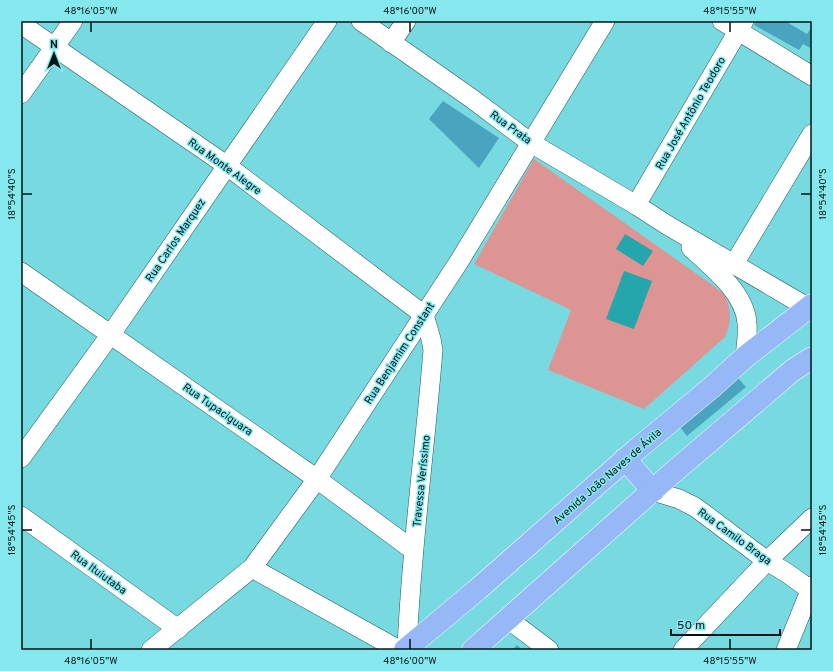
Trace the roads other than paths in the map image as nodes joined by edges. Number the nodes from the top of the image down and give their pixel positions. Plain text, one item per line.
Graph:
1 (73, 21) edge
2 (327, 21) edge
3 (361, 21) edge
4 (406, 21) edge
5 (605, 21) edge
6 (21, 24) edge
7 (735, 24) edge
8 (391, 43) junction
9 (54, 48) junction
10 (812, 76) edge
11 (21, 94) edge
12 (812, 134) edge
13 (531, 143) junction
14 (226, 165) junction
15 (636, 205) junction
16 (667, 225) junction
17 (734, 264) junction
18 (21, 272) edge
19 (811, 307) edge
20 (424, 315) junction
21 (111, 334) junction
22 (745, 358) junction
23 (812, 358) edge
24 (21, 458) edge
25 (625, 460) junction
26 (317, 479) junction
27 (653, 491) junction
28 (21, 516) edge
29 (812, 518) edge
30 (413, 550) junction
31 (767, 561) junction
32 (252, 568) junction
33 (811, 589) edge
34 (508, 619) junction
35 (178, 629) junction
36 (151, 650) edge
37 (404, 650) edge
38 (473, 650) edge
39 (549, 650) edge
40 (683, 650) edge
41 (786, 650) edge

1 - 9 street
2 - 14 street, Rua Carlos Marquez
3 - 8 street, Rua Prata
4 - 8 street
5 - 13 street, Rua Benjamim Constant
6 - 9 street, Rua Monte Alegre
7 - 10 street
7 - 15 street, Rua José Antônio Teodoro
8 - 13 street, Rua Prata
9 - 11 street
9 - 14 street, Rua Monte Alegre
12 - 17 street
13 - 15 street, Rua Prata
13 - 20 street, Rua Benjamim Constant
14 - 20 street, Rua Monte Alegre
14 - 21 street, Rua Carlos Marquez
15 - 16 street, Rua Prata
16 - 17 street, Rua Prata
16 - 22 street, Rua Prata
17 - 19 street, Rua Prata
18 - 21 street, Rua Tupaciguara
19 - 22 main road, Avenida João Naves de Ávila
20 - 26 street, Rua Benjamim Constant
20 - 30 street, Travessa Veríssimo
21 - 24 street, Rua Carlos Marquez
21 - 26 street, Rua Tupaciguara
22 - 25 main road, Avenida João Naves de Ávila
23 - 27 main road
25 - 27 main road
25 - 37 main road, Avenida João Naves de Ávila
26 - 30 street, Rua Tupaciguara
26 - 32 street, Rua Benjamim Constant
27 - 31 street, Rua Camilo Braga
27 - 34 main road
28 - 35 street, Rua Ituiutaba
29 - 31 street
30 - 37 street, Travessa Veríssimo
31 - 33 street, Rua Camilo Braga
31 - 40 street
32 - 35 street, Rua Benjamim Constant
32 - 37 street
33 - 41 street
34 - 38 main road
34 - 39 street
35 - 36 street, Rua Benjamim Constant

